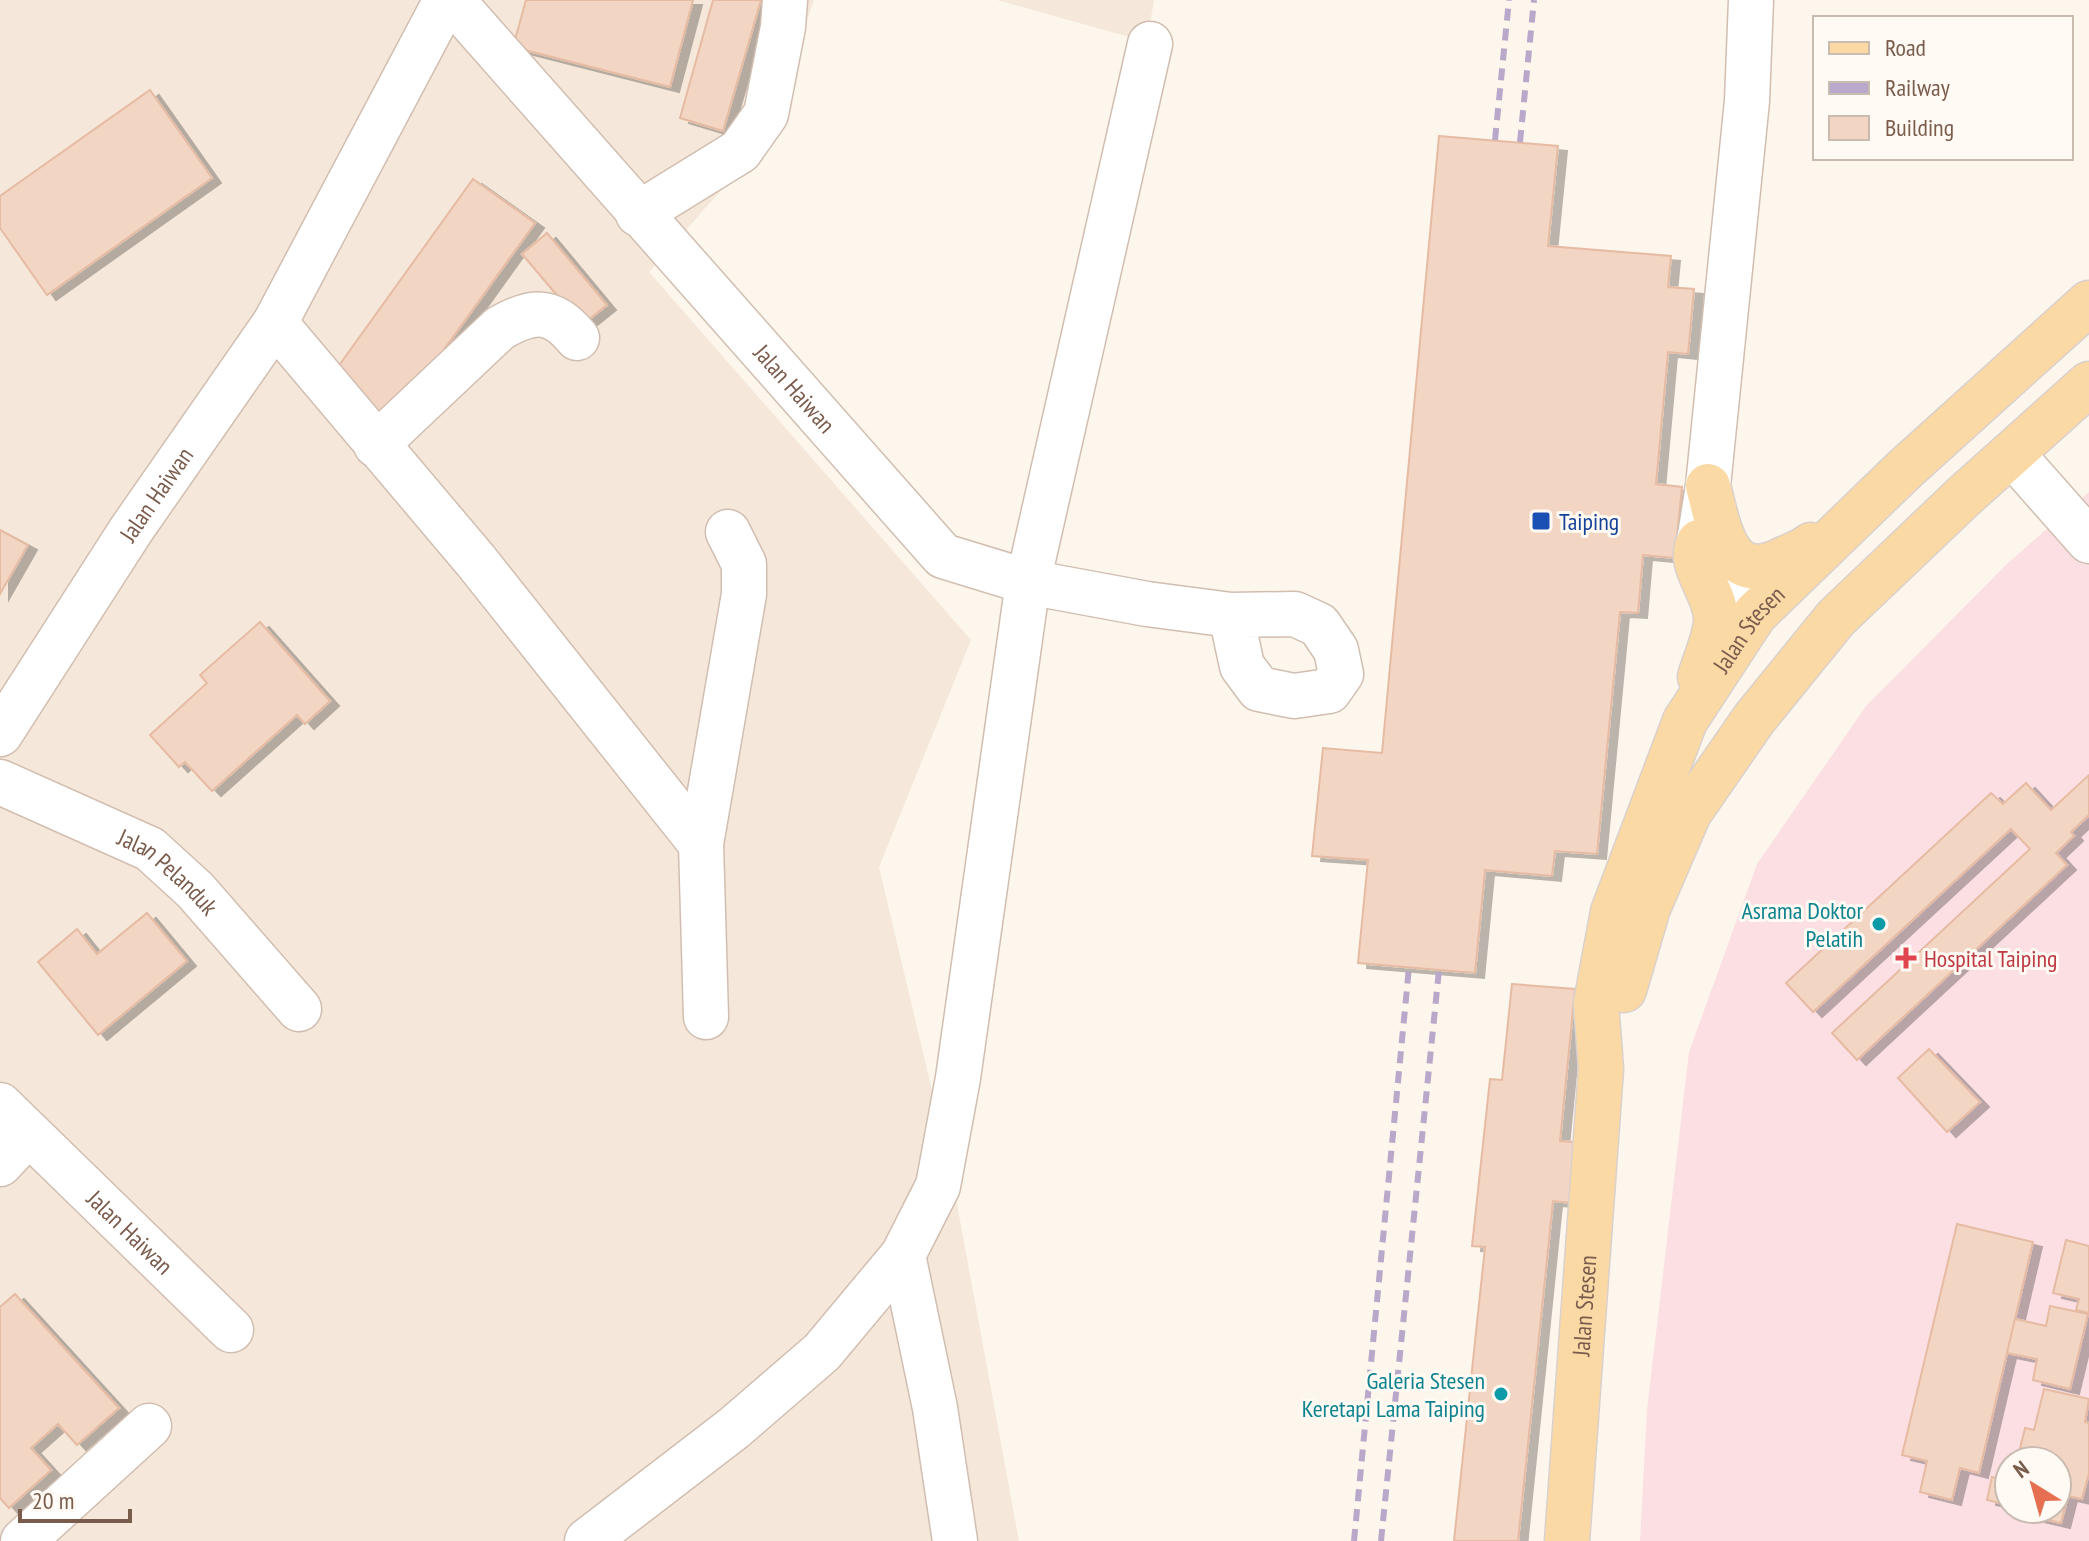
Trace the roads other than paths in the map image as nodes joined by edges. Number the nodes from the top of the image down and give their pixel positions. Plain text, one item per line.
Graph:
1 (449, 0) edge
2 (785, 0) edge
3 (1751, 0) edge
4 (1150, 44) dead end
5 (638, 214) junction
6 (2083, 307) edge
7 (275, 323) junction
8 (577, 338) dead end
9 (2084, 386) edge
10 (376, 445) junction
11 (2013, 455) junction
12 (1905, 469) junction
13 (1708, 486) junction
14 (1963, 497) junction
15 (728, 532) dead end
16 (2089, 541) edge
17 (1699, 542) junction
18 (1028, 582) junction
19 (1755, 614) junction
20 (1231, 615) dead end
21 (1685, 721) junction
22 (0, 734) edge
23 (0, 782) edge
24 (1689, 813) junction
25 (701, 844) junction
26 (299, 1009) dead end
27 (706, 1017) dead end
28 (1601, 1069) junction
29 (9, 1134) edge
30 (903, 1255) junction
31 (231, 1330) dead end
32 (149, 1426) dead end
33 (0, 1535) edge
34 (7, 1541) edge
35 (23, 1541) edge
36 (587, 1541) edge
37 (955, 1541) edge
38 (1567, 1541) edge

1 - 5 street, Jalan Haiwan
1 - 7 street, Jalan Haiwan
2 - 5 street
3 - 13 street
4 - 18 street
5 - 18 street, Jalan Haiwan
6 - 12 main road, Jalan Stesen
7 - 10 street
7 - 22 street, Jalan Haiwan
8 - 10 street
9 - 11 main road, Jalan Stesen
10 - 25 street
11 - 14 main road, Jalan Stesen
11 - 16 street
12 - 13 main road
12 - 19 main road, Jalan Stesen
13 - 17 street
14 - 19 main road
14 - 24 main road, Jalan Stesen
15 - 25 street
17 - 19 street
17 - 21 main road
18 - 20 street, Jalan Haiwan
18 - 30 street
19 - 21 main road, Jalan Stesen
19 - 24 main road
21 - 28 main road, Jalan Stesen
23 - 26 street, Jalan Pelanduk
24 - 28 main road, Jalan Stesen
25 - 27 street
28 - 38 main road, Jalan Stesen
29 - 31 street, Jalan Haiwan
30 - 36 street
30 - 37 street
32 - 35 street
33 - 34 street

